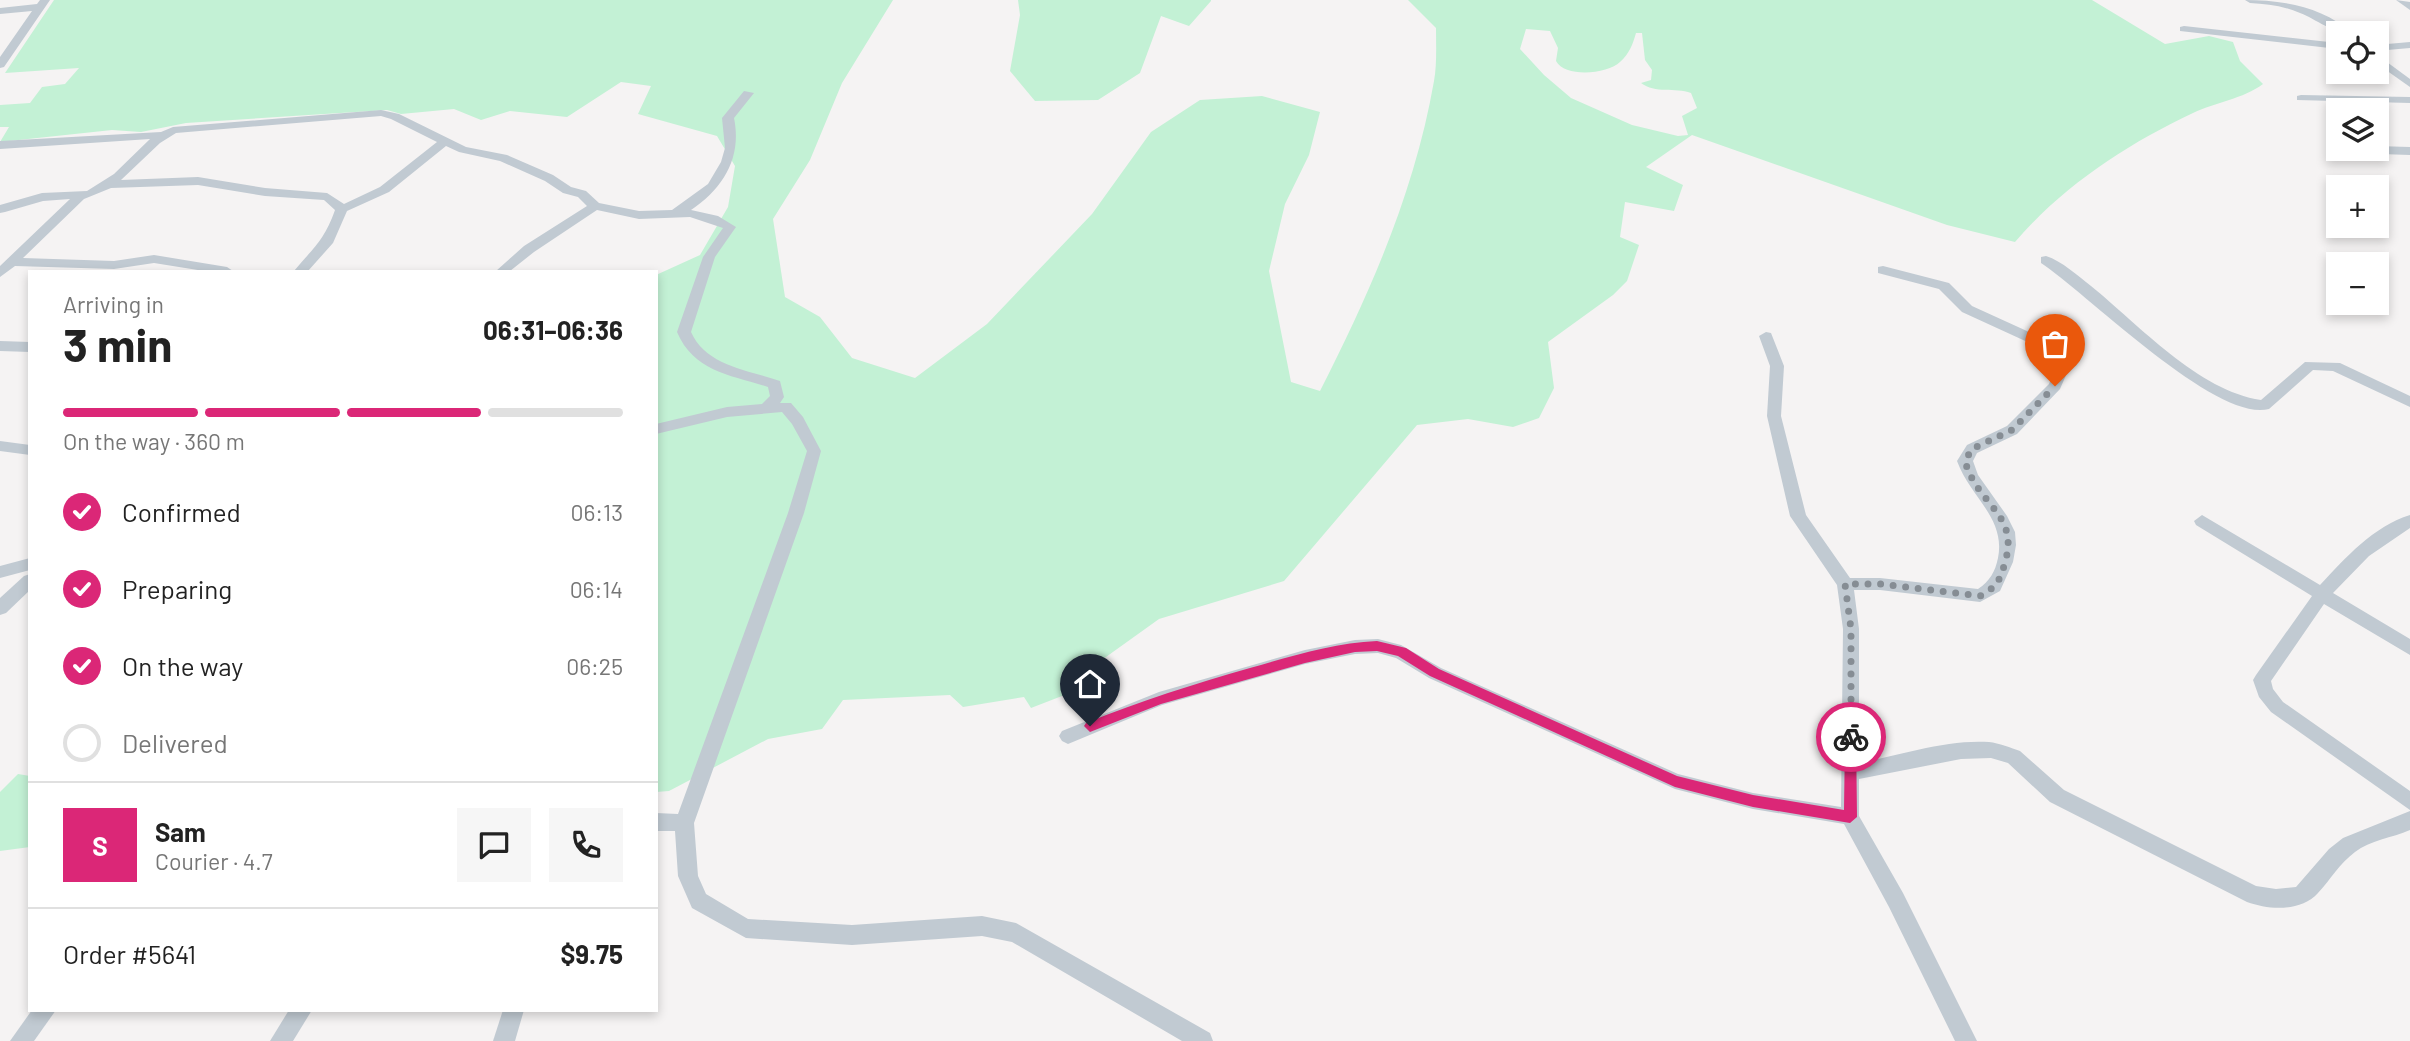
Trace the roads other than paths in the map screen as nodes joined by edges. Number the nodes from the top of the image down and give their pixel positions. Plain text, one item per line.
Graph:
1 (2250, 0) edge
2 (2400, 0) edge
3 (43, 3) edge
4 (2410, 7) edge
5 (0, 11) edge
6 (2328, 21) edge
7 (2184, 29) dead end
8 (2326, 45) edge
9 (2410, 45) edge
10 (2389, 47) edge
11 (0, 65) edge
12 (2389, 67) edge
13 (2410, 84) edge
14 (748, 93) dead end
15 (2301, 98) dead end
16 (2410, 100) edge
17 (161, 135) junction
18 (445, 141) junction
19 (0, 145) edge
20 (2389, 150) edge
21 (2410, 151) edge
22 (110, 184) junction
23 (79, 198) junction
24 (595, 206) junction
25 (342, 209) junction
26 (2, 211) edge
27 (674, 214) junction
28 (2046, 260) dead end
29 (13, 262) junction
30 (220, 270) edge
31 (302, 270) edge
32 (503, 270) edge
33 (1882, 270) dead end
34 (0, 273) edge
35 (1766, 336) dead end
36 (0, 346) edge
37 (28, 347) edge
38 (2410, 402) edge
39 (766, 409) junction
40 (658, 429) edge
41 (0, 446) edge
42 (28, 450) edge
43 (2203, 521) dead end
44 (2410, 521) edge
45 (28, 565) edge
46 (0, 572) edge
47 (28, 582) edge
48 (1845, 584) junction
49 (2321, 593) junction
50 (0, 608) edge
51 (2410, 648) edge
52 (1068, 736) dead end
53 (1851, 773) junction
54 (2410, 802) edge
55 (1850, 817) junction
56 (2410, 820) edge
57 (658, 822) edge
58 (684, 823) junction
59 (43, 1012) edge
60 (300, 1012) edge
61 (512, 1012) edge
62 (21, 1041) edge
63 (281, 1041) edge
64 (503, 1041) edge
65 (1202, 1041) edge
66 (1966, 1041) edge

1 - 6 street
2 - 4 street
3 - 5 street
3 - 11 street
7 - 8 street
9 - 10 street
12 - 13 street
14 - 27 street
15 - 16 street
17 - 18 street
17 - 19 street
17 - 22 street
18 - 24 street
18 - 25 street
20 - 21 street
22 - 23 street
22 - 25 street
23 - 26 street
23 - 29 street
24 - 27 street
24 - 32 street
25 - 31 street
27 - 39 street
28 - 38 street
29 - 30 street
29 - 34 street
33 - 48 street
35 - 48 street
36 - 37 street
39 - 40 street
39 - 58 street
41 - 42 street
43 - 49 street
44 - 49 street
45 - 46 street
47 - 50 street
48 - 53 street
49 - 51 street
49 - 54 street
52 - 55 street
53 - 55 street
53 - 56 street
55 - 66 street
57 - 58 street
58 - 65 street
59 - 62 street
60 - 63 street
61 - 64 street

